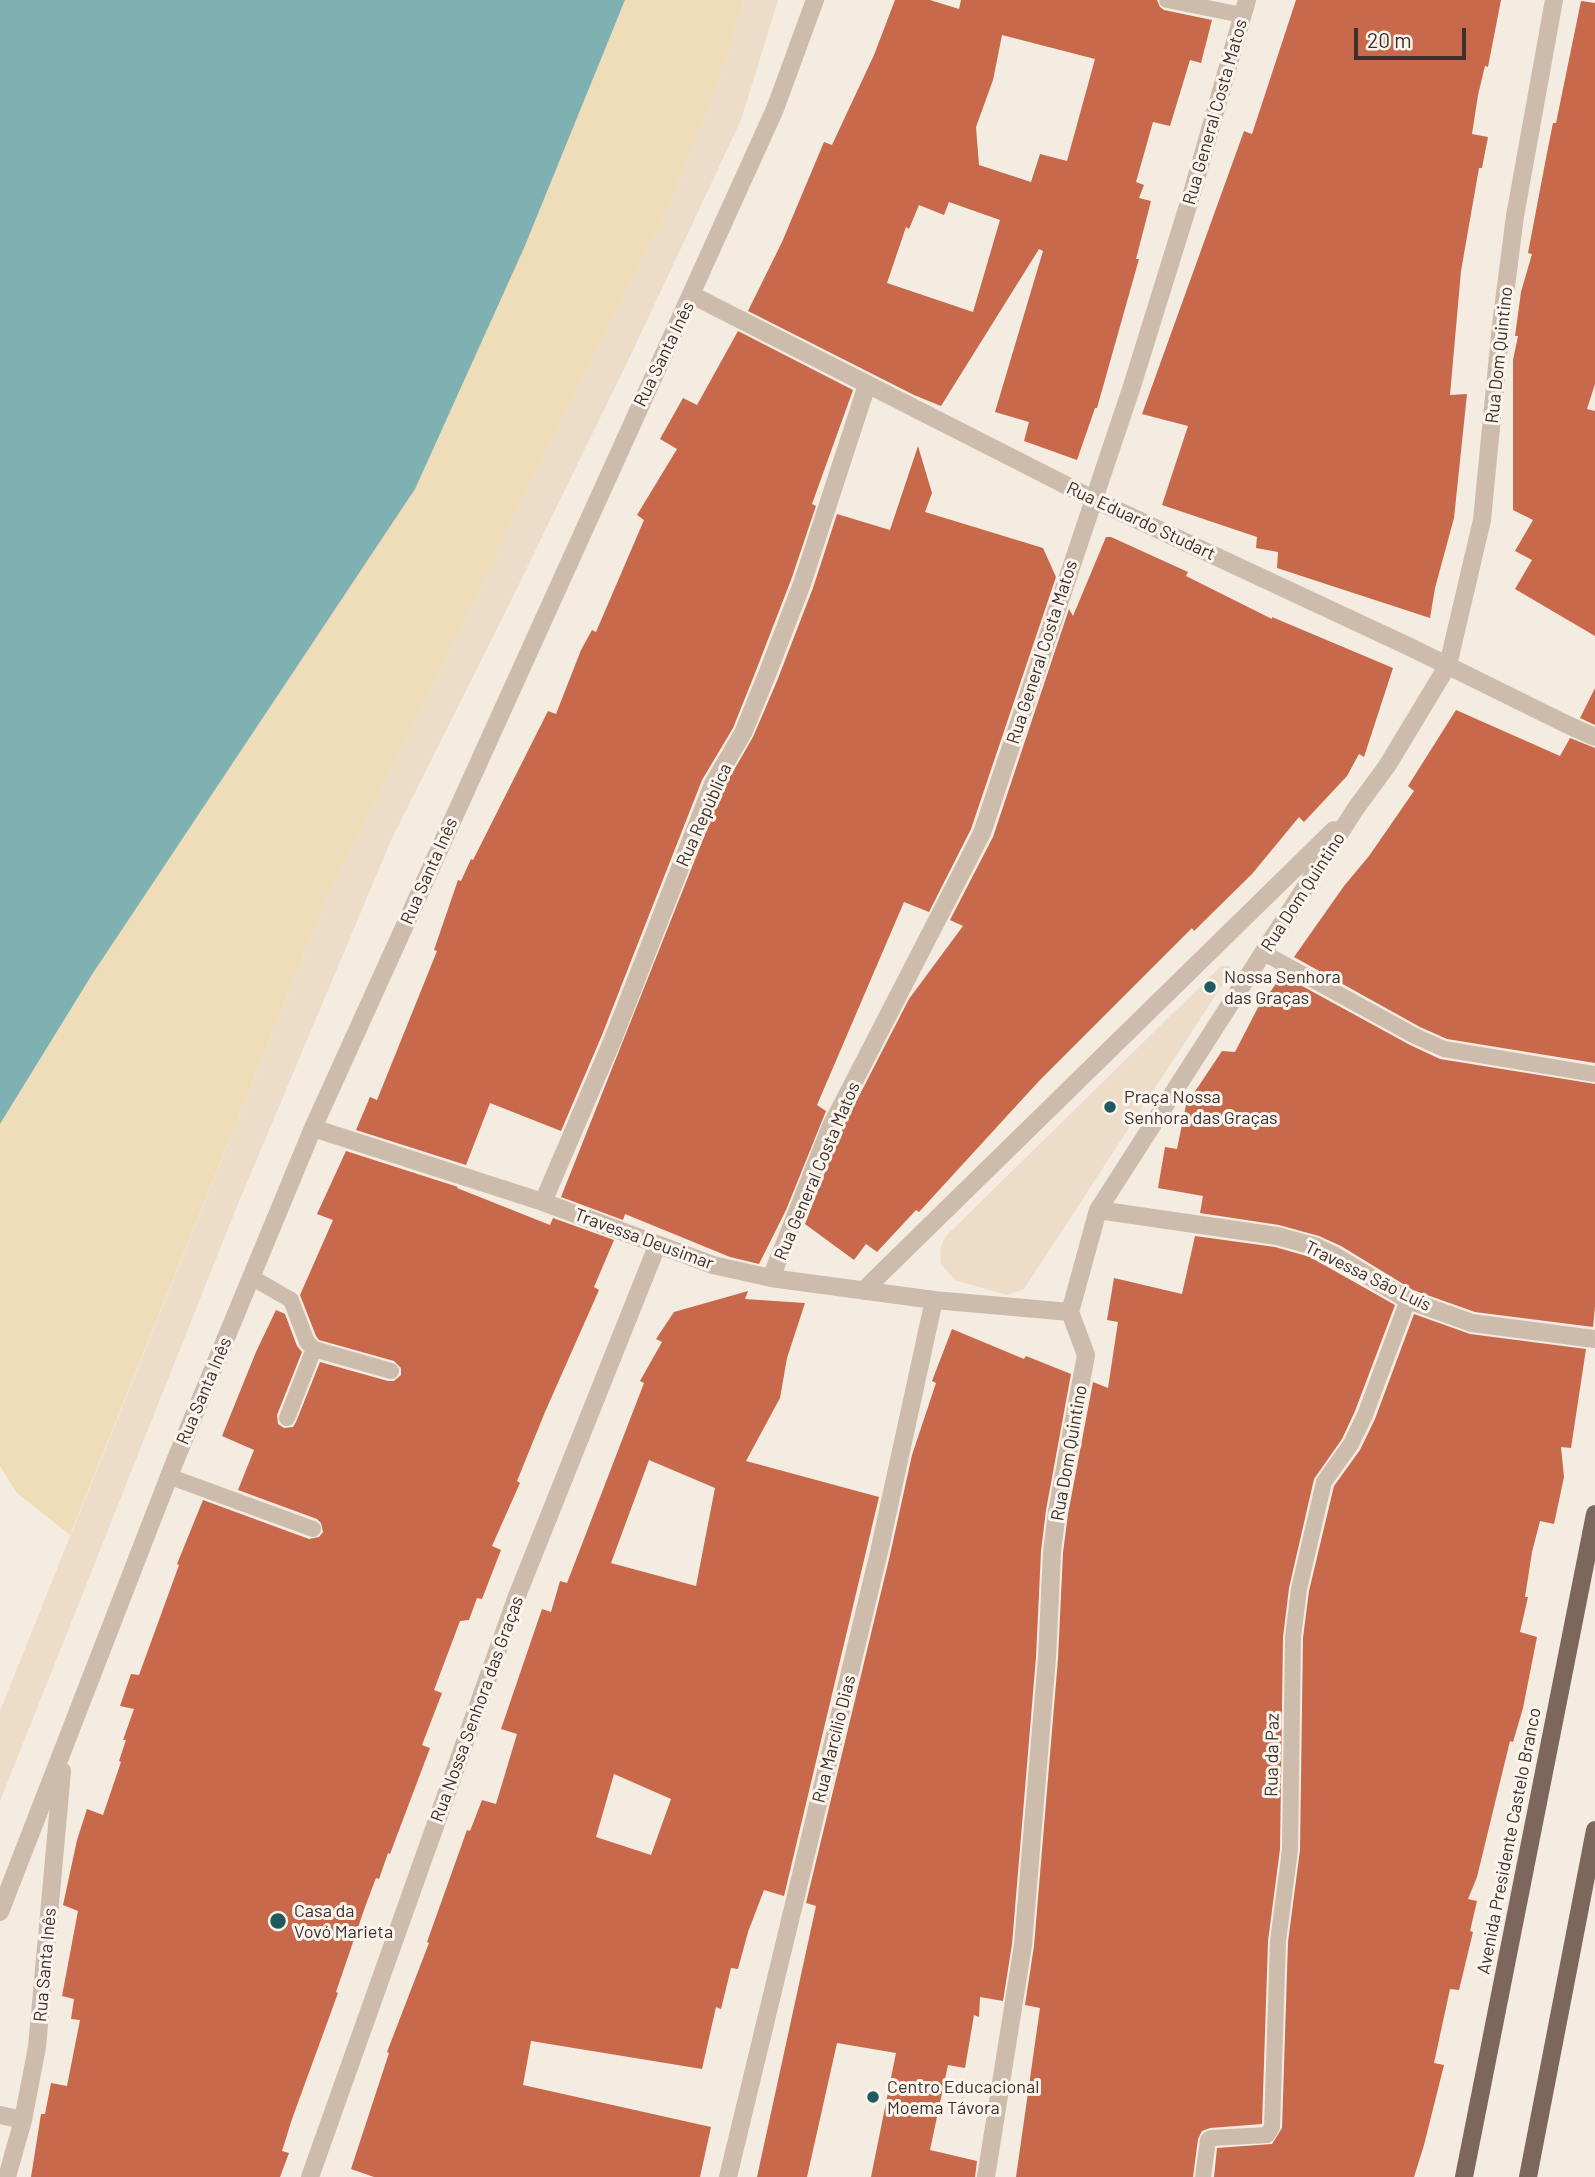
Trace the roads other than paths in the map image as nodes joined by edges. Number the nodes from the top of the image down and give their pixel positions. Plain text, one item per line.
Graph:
1 (815, 0) edge
2 (1167, 0) edge
3 (1554, 0) edge
4 (1245, 8) edge
5 (692, 295) junction
6 (867, 385) junction
7 (1093, 499) junction
8 (1448, 665) junction
9 (1595, 737) edge
10 (1356, 808) junction
11 (1264, 953) junction
12 (1595, 1074) edge
13 (313, 1128) junction
14 (543, 1202) junction
15 (1098, 1210) junction
16 (657, 1246) junction
17 (251, 1277) junction
18 (771, 1278) junction
19 (863, 1291) junction
20 (934, 1300) junction
21 (1408, 1300) junction
22 (1070, 1312) junction
23 (1595, 1339) edge
24 (314, 1349) junction
25 (391, 1371) dead end
26 (287, 1418) dead end
27 (169, 1476) junction
28 (1595, 1516) edge
29 (313, 1529) dead end
30 (64, 1750) junction
31 (1595, 1830) edge
32 (0, 1912) edge
33 (0, 2115) edge
34 (23, 2120) junction
35 (7, 2177) edge
36 (310, 2177) edge
37 (728, 2177) edge
38 (986, 2177) edge
39 (1203, 2177) edge
40 (1464, 2177) edge
41 (1528, 2177) edge

1 - 5 street, Rua Santa Inês
2 - 4 lane
3 - 8 street, Rua Dom Quintino
4 - 7 street, Rua General Costa Matos
5 - 6 street, Rua Eduardo Studart
5 - 13 street, Rua Santa Inês
6 - 7 street, Rua Eduardo Studart
6 - 14 street, Rua República
7 - 8 street, Rua Eduardo Studart
7 - 18 street, Rua General Costa Matos
8 - 9 street, Rua Eduardo Studart
8 - 10 street, Rua Dom Quintino
10 - 11 street, Rua Dom Quintino
10 - 19 street, Rua Dom Quintino
11 - 12 lane
11 - 15 street, Rua Dom Quintino
13 - 14 street, Travessa Deusimar
13 - 17 street, Rua Santa Inês
14 - 16 street, Travessa Deusimar
15 - 21 street, Travessa São Luís
15 - 22 street, Rua Dom Quintino
16 - 18 street, Travessa Deusimar
16 - 36 street, Rua Nossa Senhora das Graças
17 - 24 lane
17 - 27 street, Rua Santa Inês
18 - 19 street, Travessa Deusimar
19 - 20 street, Travessa Deusimar
20 - 22 street, Travessa Deusimar
20 - 37 street, Rua Marcílio Dias
21 - 23 street, Travessa São Luís
21 - 39 lane, Rua da Paz
22 - 38 street, Rua Dom Quintino
24 - 25 lane
24 - 26 lane
27 - 29 lane
27 - 30 street, Rua Santa Inês
28 - 40 main road, Avenida Presidente Castelo Branco
30 - 32 street, Rua Santa Inês
30 - 34 street, Rua Santa Inês
31 - 41 main road
33 - 34 street
34 - 35 street, Rua Santa Inês

